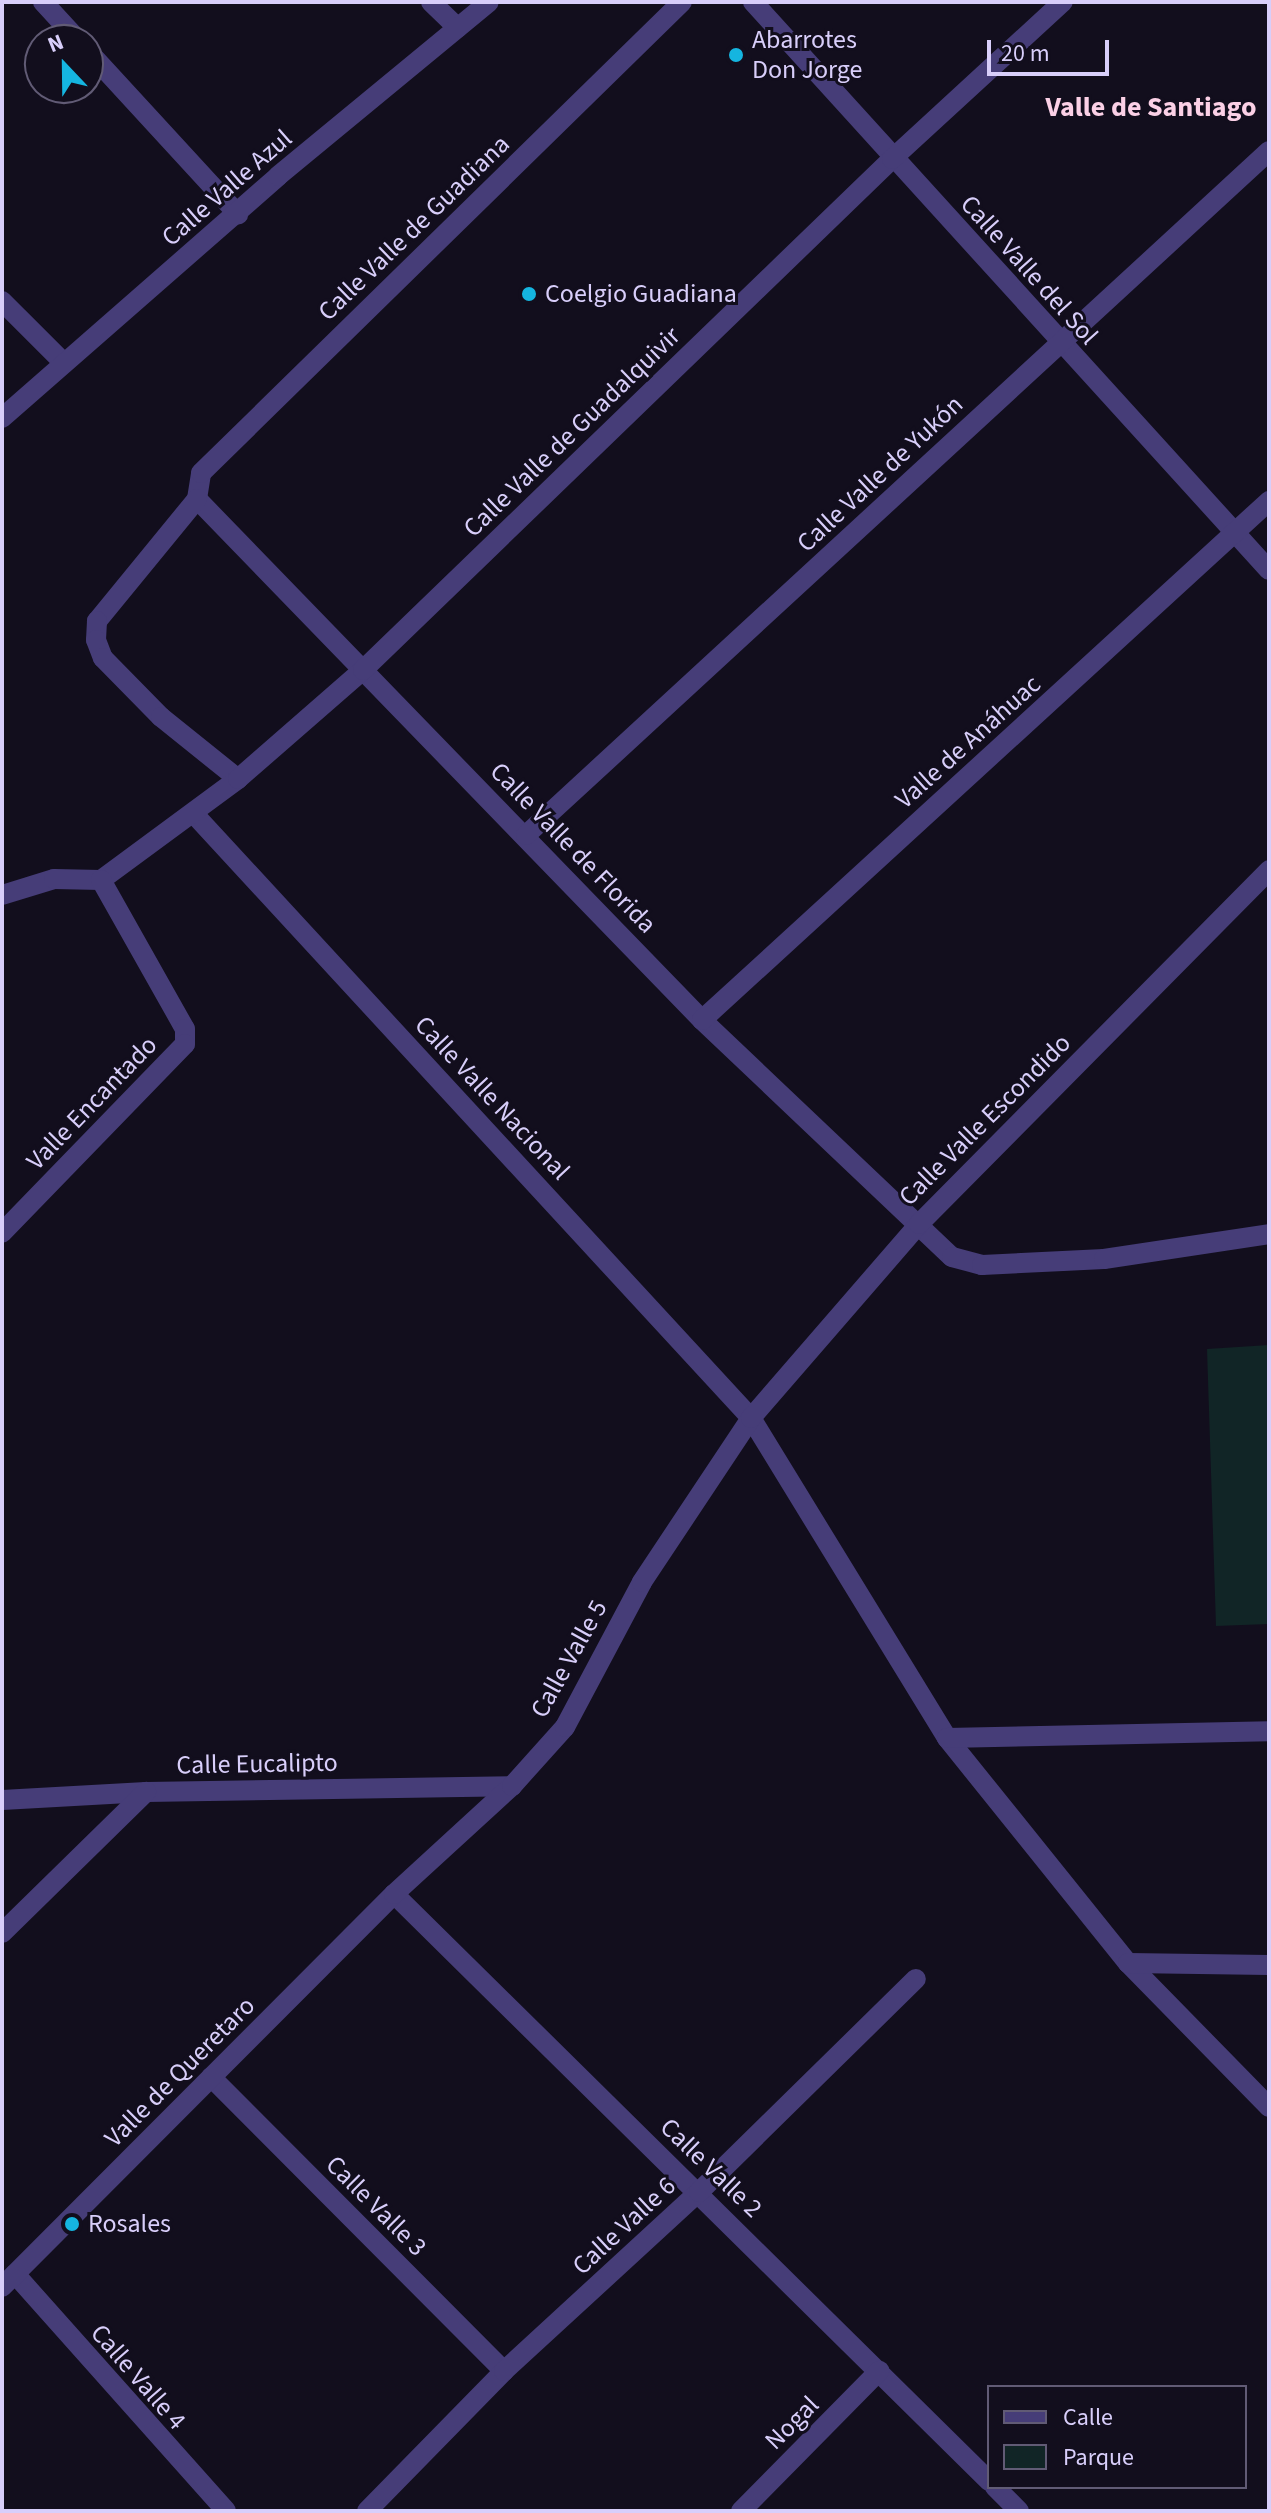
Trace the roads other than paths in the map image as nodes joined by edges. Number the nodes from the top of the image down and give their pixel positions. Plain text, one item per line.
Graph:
1 (43, 2) edge
2 (431, 2) edge
3 (489, 2) edge
4 (682, 2) edge
5 (753, 2) edge
6 (1063, 2) edge
7 (63, 24) edge
8 (458, 28) junction
9 (104, 68) edge
10 (1269, 151) edge
11 (892, 159) junction
12 (238, 214) junction
13 (2, 301) edge
14 (1059, 343) junction
15 (62, 361) junction
16 (2, 418) edge
17 (197, 499) junction
18 (1269, 501) edge
19 (1235, 533) junction
20 (1269, 570) edge
21 (363, 670) junction
22 (238, 779) junction
23 (194, 814) junction
24 (526, 835) junction
25 (1269, 870) edge
26 (101, 880) junction
27 (2, 895) edge
28 (702, 1020) junction
29 (919, 1224) junction
30 (2, 1233) edge
31 (1269, 1234) edge
32 (751, 1418) junction
33 (1269, 1731) edge
34 (947, 1738) junction
35 (512, 1786) junction
36 (146, 1792) junction
37 (2, 1800) edge
38 (394, 1894) junction
39 (2, 1933) edge
40 (1128, 1963) junction
41 (1269, 1965) edge
42 (916, 1979) dead end
43 (211, 2077) junction
44 (1269, 2107) edge
45 (699, 2192) junction
46 (9, 2280) edge
47 (504, 2371) junction
48 (879, 2371) junction
49 (987, 2479) edge
50 (997, 2489) edge
51 (226, 2511) edge
52 (367, 2511) edge
53 (741, 2511) edge
54 (1019, 2511) edge

1 - 7 street
2 - 8 street
3 - 8 street, Calle Valle Azul
4 - 17 street, Calle Valle de Guadiana
5 - 11 street, Calle Valle del Sol
6 - 11 street, Calle Valle de Guadalquivir
8 - 12 street, Calle Valle Azul
9 - 12 street
10 - 14 street, Calle Valle de Yukón
11 - 14 street, Calle Valle del Sol
11 - 21 street, Calle Valle de Guadalquivir
12 - 15 street, Calle Valle Azul
13 - 15 street
14 - 19 street, Calle Valle del Sol
14 - 24 street, Calle Valle de Yukón
15 - 16 street, Calle Valle Azul
17 - 21 street, Calle Valle de Florida
17 - 22 street, Calle Valle de Guadiana
18 - 19 street, Valle de Anáhuac
19 - 20 street, Calle Valle del Sol
19 - 28 street, Valle de Anáhuac
21 - 22 street, Calle Valle de Guadalquivir
21 - 24 street, Calle Valle de Florida
22 - 23 street, Calle Valle de Guadalquivir
23 - 26 street, Calle Valle de Guadalquivir
23 - 32 street, Calle Valle Nacional
24 - 28 street, Calle Valle de Florida
25 - 29 street, Calle Valle Escondido
26 - 27 street
26 - 30 street, Valle Encantado
28 - 29 street, Calle Valle de Florida
29 - 31 street, Calle Valle de Florida
29 - 32 street, Calle Valle Escondido
32 - 34 street, Calle Valle Nacional
32 - 35 street, Calle Valle 5
33 - 34 street
34 - 40 street, Calle Valle Nacional
35 - 36 street, Calle Eucalipto
35 - 38 street, Calle Valle 5
36 - 37 street, Calle Eucalipto
36 - 39 street
38 - 43 street, Valle de Queretaro
38 - 45 street, Calle Valle 2
40 - 41 street
40 - 44 street, Calle Valle Nacional
42 - 45 street, Calle Valle 6
43 - 46 street, Valle de Queretaro
43 - 47 street, Calle Valle 3
45 - 47 street, Calle Valle 6
45 - 48 street, Calle Valle 2
46 - 51 street, Calle Valle 4
47 - 52 street, Calle Valle 6
48 - 49 street, Calle Valle 2
48 - 53 street, Nogal
50 - 54 street

